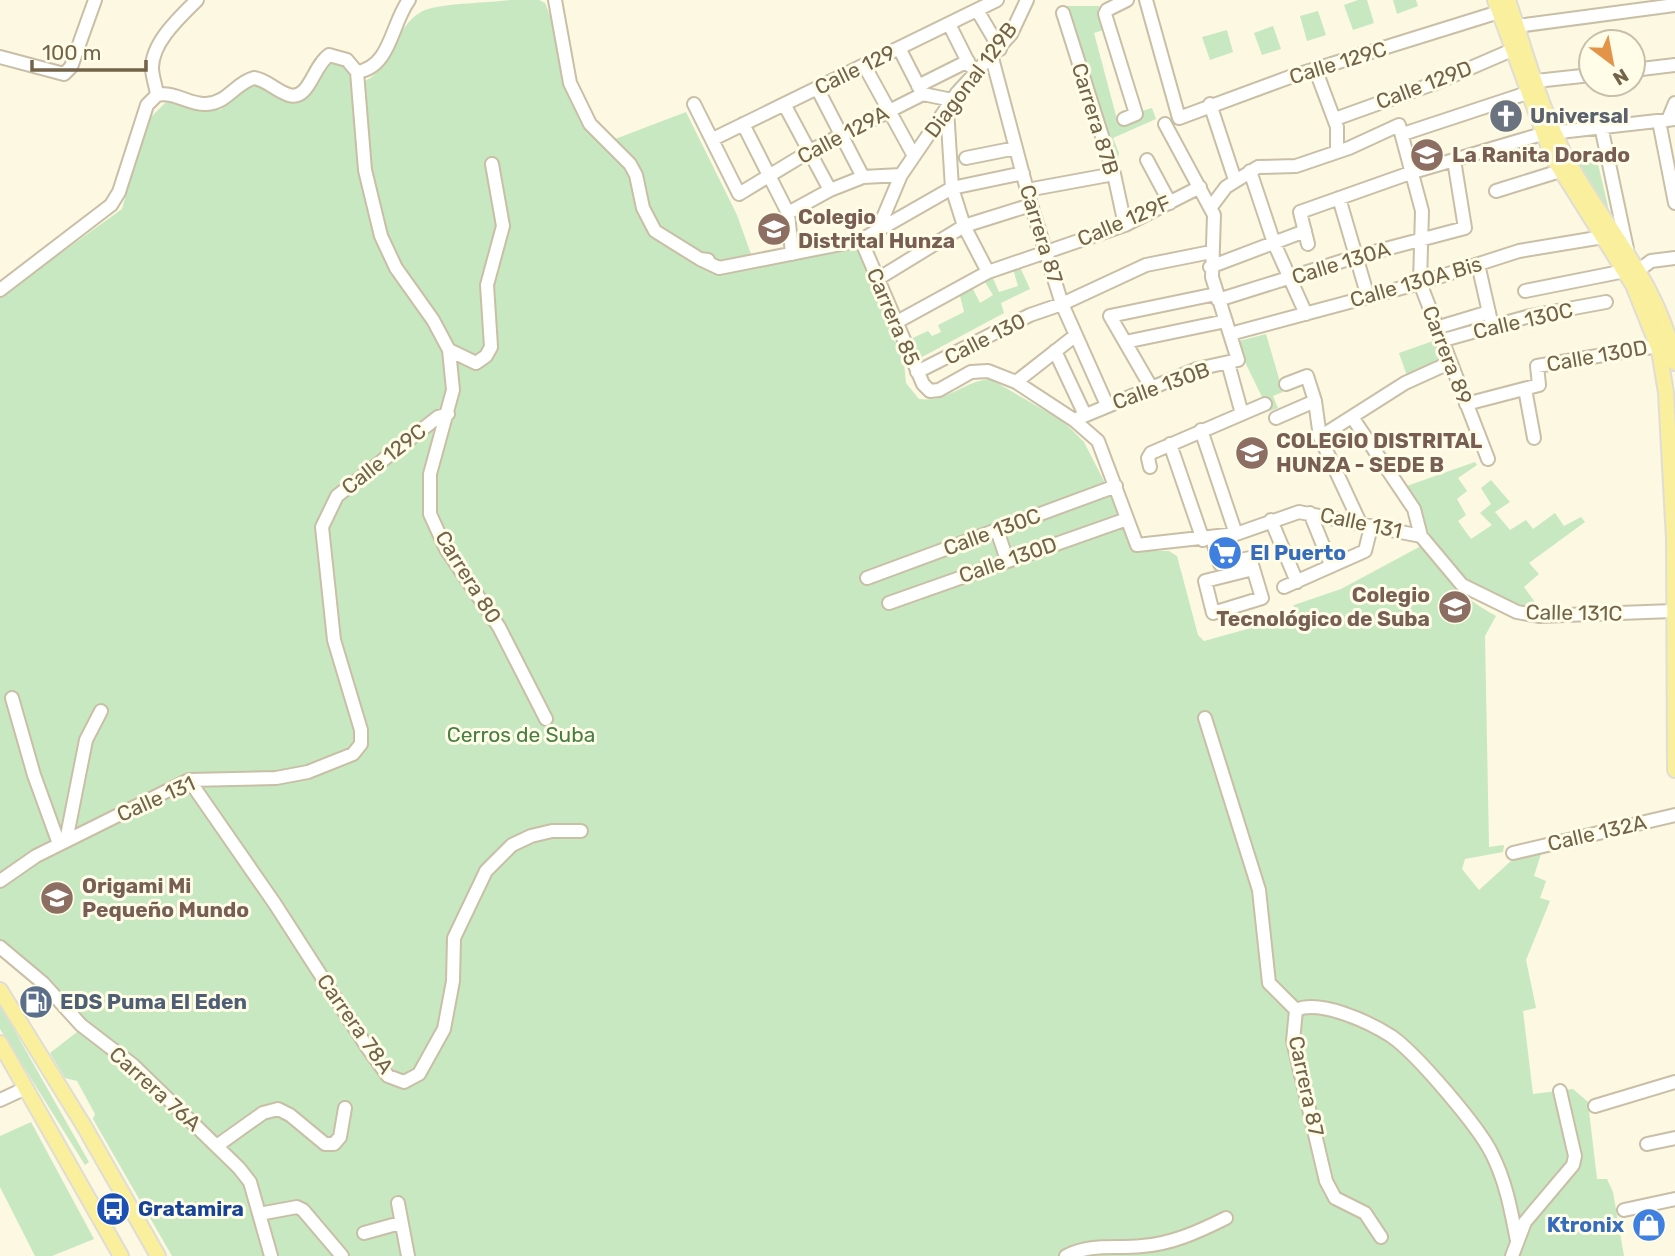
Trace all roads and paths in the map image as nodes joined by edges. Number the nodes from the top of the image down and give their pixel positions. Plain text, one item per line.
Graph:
1 (95, 0) edge
2 (197, 0) edge
3 (409, 0) edge
4 (555, 0) edge
5 (997, 0) edge
6 (1027, 0) edge
7 (1127, 0) edge
8 (1146, 0) edge
9 (1508, 0) edge
10 (1675, 5) edge
11 (1497, 6) edge
12 (977, 10) junction
13 (1063, 13) dead end
14 (949, 24) junction
15 (1517, 26) junction
16 (899, 48) junction
17 (1512, 50) junction
18 (996, 53) junction
19 (0, 57) edge
20 (864, 65) junction
21 (1675, 65) edge
22 (971, 67) junction
23 (1647, 68) edge
24 (1316, 71) junction
25 (357, 72) junction
26 (946, 72) junction
27 (1577, 78) edge
28 (1532, 87) junction
29 (817, 88) junction
30 (920, 90) junction
31 (157, 95) junction
32 (952, 101) junction
33 (1675, 103) edge
34 (694, 104) dead end
35 (784, 104) junction
36 (1210, 104) junction
37 (889, 111) junction
38 (1124, 119) dead end
39 (1335, 119) junction
40 (1667, 120) edge
41 (743, 124) junction
42 (1165, 124) dead end
43 (1601, 126) junction
44 (1401, 129) junction
45 (1548, 133) junction
46 (840, 135) junction
47 (713, 139) junction
48 (1016, 148) junction
49 (810, 151) junction
50 (1338, 152) junction
51 (914, 156) junction
52 (966, 158) dead end
53 (1147, 160) dead end
54 (1454, 160) junction
55 (492, 164) dead end
56 (1250, 171) junction
57 (1560, 171) junction
58 (1413, 172) junction
59 (1023, 173) junction
60 (1114, 174) junction
61 (901, 175) junction
62 (769, 177) junction
63 (863, 177) junction
64 (1235, 180) junction
65 (1200, 187) junction
66 (952, 188) junction
67 (831, 190) junction
68 (1027, 190) junction
69 (1496, 191) dead end
70 (1339, 198) junction
71 (1170, 203) junction
72 (1675, 203) edge
73 (1031, 205) junction
74 (1211, 207) junction
75 (789, 214) junction
76 (1125, 225) junction
77 (964, 226) junction
78 (876, 234) junction
79 (1603, 237) junction
80 (1421, 239) junction
81 (861, 240) junction
82 (1274, 243) junction
83 (1046, 251) junction
84 (1211, 252) junction
85 (1628, 252) junction
86 (792, 254) junction
87 (1355, 257) junction
88 (1675, 258) edge
89 (1478, 264) junction
90 (1210, 267) junction
91 (1632, 270) junction
92 (988, 272) junction
93 (1290, 279) junction
94 (876, 280) junction
95 (1420, 283) junction
96 (0, 290) edge
97 (1525, 291) dead end
98 (1217, 297) junction
99 (1368, 297) junction
100 (1606, 302) dead end
101 (1062, 304) junction
102 (1489, 312) junction
103 (1306, 314) junction
104 (895, 323) junction
105 (1228, 327) junction
106 (1492, 327) junction
107 (1436, 328) junction
108 (1076, 335) junction
109 (1440, 341) junction
110 (1125, 342) junction
111 (1658, 346) junction
112 (449, 351) junction
113 (1055, 351) junction
114 (1233, 362) junction
115 (1449, 363) junction
116 (1675, 363) edge
117 (917, 372) junction
118 (1016, 382) junction
119 (1286, 384) dead end
120 (1151, 387) junction
121 (1525, 389) junction
122 (1315, 401) junction
123 (1265, 404) dead end
124 (1466, 404) junction
125 (1107, 405) junction
126 (448, 414) junction
127 (1242, 414) junction
128 (1080, 417) junction
129 (1276, 418) dead end
130 (1352, 418) junction
131 (1201, 430) junction
132 (1320, 437) junction
133 (1534, 438) dead end
134 (1170, 444) junction
135 (1488, 459) dead end
136 (1150, 467) dead end
137 (1116, 485) junction
138 (1310, 513) junction
139 (1127, 519) junction
140 (1271, 520) junction
141 (1366, 526) junction
142 (998, 530) junction
143 (1236, 534) junction
144 (1421, 536) junction
145 (1207, 540) junction
146 (1675, 541) edge
147 (1007, 560) junction
148 (1252, 564) junction
149 (1331, 565) junction
150 (867, 578) dead end
151 (1297, 582) junction
152 (1284, 587) dead end
153 (888, 603) dead end
154 (1673, 611) junction
155 (1674, 660) edge
156 (1674, 693) edge
157 (12, 698) dead end
158 (101, 712) dead end
159 (1205, 718) dead end
160 (546, 719) dead end
161 (362, 744) joint
162 (1675, 750) edge
163 (1675, 770) edge
164 (189, 780) junction
165 (1675, 815) edge
166 (580, 831) dead end
167 (63, 842) junction
168 (1517, 852) dead end
169 (0, 881) edge
170 (0, 947) edge
171 (0, 990) edge
172 (1296, 1010) junction
173 (0, 1043) edge
174 (1675, 1082) edge
175 (26, 1088) junction
176 (1560, 1091) dead end
177 (0, 1100) edge
178 (1595, 1105) dead end
179 (345, 1108) dead end
180 (1675, 1139) edge
181 (1647, 1144) dead end
182 (218, 1145) junction
183 (1675, 1199) edge
184 (398, 1203) dead end
185 (1624, 1210) dead end
186 (259, 1214) junction
187 (1226, 1218) dead end
188 (400, 1223) junction
189 (364, 1233) dead end
190 (1381, 1237) dead end
191 (1517, 1241) junction
192 (121, 1256) edge
193 (158, 1256) edge
194 (271, 1256) edge
195 (342, 1256) edge
196 (408, 1256) edge
197 (1066, 1256) edge
198 (1512, 1256) edge

1 - 19 street
2 - 31 street
3 - 25 street
4 - 86 street
5 - 12 street, Calle 129
6 - 18 street, Diagonal 129B
7 - 38 street, Carrera 87B
8 - 36 street, Calle 129C
9 - 15 main road
10 - 15 street
11 - 17 main road
11 - 24 street, Calle 129C
12 - 14 street, Calle 129
12 - 18 street, Carrera 87
13 - 60 street, Carrera 87B
14 - 16 street, Calle 129
14 - 22 street
15 - 28 main road
16 - 20 street, Calle 129
16 - 30 street
17 - 28 main road
17 - 39 street, Calle 129D
18 - 22 street, Diagonal 129B
18 - 48 street, Carrera 87
20 - 29 street, Calle 129
20 - 37 street
21 - 23 street
22 - 26 street, Calle 129A
22 - 32 street, Diagonal 129B
24 - 36 street, Calle 129C
24 - 39 street
25 - 31 street
25 - 112 street, Carrera 80
26 - 30 street, Calle 129A
26 - 32 street
27 - 28 street
28 - 44 street
28 - 45 main road
29 - 35 street, Calle 129
29 - 46 street
30 - 32 street
30 - 37 street, Calle 129A
31 - 96 street
32 - 51 street, Diagonal 129B
32 - 66 street
33 - 40 street
34 - 47 street
35 - 41 street, Calle 129
35 - 49 street
36 - 64 street
37 - 46 street, Calle 129A
37 - 51 street
39 - 50 street
40 - 43 street
40 - 72 street
41 - 47 street, Calle 129
41 - 62 street
42 - 65 street
43 - 45 street
43 - 85 street
44 - 50 street
44 - 58 street, Carrera 89
45 - 54 street
45 - 57 main road
45 - 85 main road
46 - 49 street, Calle 129A
46 - 63 street
47 - 62 street, Calle 129A
48 - 52 street
48 - 59 street, Carrera 87
49 - 62 street, Calle 129A
49 - 67 street
50 - 56 street
51 - 61 street, Diagonal 129B
53 - 71 street
54 - 58 street
54 - 80 street, Calle 130A
55 - 112 street
56 - 64 street
56 - 82 street
57 - 69 street
57 - 79 main road
58 - 70 street
58 - 80 street, Carrera 89
59 - 66 street
59 - 68 street, Carrera 87
60 - 68 street
60 - 76 street, Carrera 87B
61 - 63 street
61 - 78 street, Diagonal 129B
62 - 75 street
63 - 67 street
64 - 74 street
65 - 71 street, Calle 129F
65 - 74 street
66 - 77 street
66 - 78 street
67 - 75 street
68 - 73 street, Carrera 87
70 - 82 street
70 - 87 street
71 - 76 street, Calle 129F
73 - 77 street
73 - 83 street, Carrera 87
74 - 84 street
75 - 86 street
76 - 83 street, Calle 129F
77 - 92 street
77 - 94 street
78 - 81 street
79 - 89 street, Calle 130A Bis
79 - 91 main road
80 - 87 street, Calle 130A
80 - 95 street, Carrera 89
81 - 86 street
81 - 94 street, Carrera 85
82 - 90 street
82 - 93 street
83 - 92 street, Calle 129F
83 - 101 street, Carrera 87
84 - 90 street
84 - 101 street, Calle 130
85 - 91 main road
87 - 93 street, Calle 130A
87 - 99 street
88 - 91 street
89 - 95 street, Calle 130A Bis
89 - 102 street
90 - 98 street
91 - 97 street
91 - 111 main road
91 - 116 main road
92 - 104 street, Calle 129F
93 - 98 street, Calle 130A
93 - 103 street
94 - 104 street, Carrera 85
95 - 99 street, Calle 130A Bis
95 - 107 street, Carrera 89
98 - 105 street
98 - 110 street, Calle 130A
99 - 103 street, Calle 130A Bis
100 - 106 street, Calle 130C
101 - 108 street, Carrera 87
101 - 117 street, Calle 130
102 - 106 street
102 - 107 street
103 - 105 street, Calle 130A Bis
104 - 117 street, Carrera 85
105 - 110 street, Calle 130A Bis
105 - 114 street
106 - 109 street, Calle 130C
107 - 109 street, Carrera 89
108 - 113 street
108 - 125 street, Carrera 87
109 - 115 street, Carrera 89
110 - 120 street
111 - 121 street, Calle 130D
111 - 146 main road
112 - 126 street, Carrera 80
113 - 118 street
113 - 128 street, Calle 130B
114 - 120 street, Calle 130B
114 - 127 street
115 - 124 street, Carrera 89
115 - 130 street
117 - 118 street, Carrera 85
118 - 128 street
119 - 122 street
120 - 125 street, Calle 130B
121 - 124 street, Calle 130D
121 - 133 street
122 - 129 street
122 - 132 street
123 - 127 street
124 - 135 street, Carrera 89
125 - 128 street, Calle 130B
126 - 160 street, Carrera 80
126 - 161 street, Calle 129C
127 - 131 street
128 - 137 street
130 - 132 street
130 - 144 street
131 - 134 street
131 - 143 street
132 - 141 street
134 - 136 street
134 - 145 street
137 - 139 street
137 - 142 street, Calle 130C
138 - 140 street, Calle 131
138 - 141 street, Calle 131
138 - 149 street
139 - 145 street, Calle 131
139 - 147 street, Calle 130D
140 - 143 street, Calle 131
140 - 151 street
141 - 144 street, Calle 131
141 - 149 street
142 - 147 street
142 - 150 street, Calle 130C
143 - 145 street, Calle 131
144 - 154 street, Calle 131C
145 - 148 street
146 - 154 main road
147 - 153 street, Calle 130D
148 - 148 street
149 - 151 street
151 - 152 street
154 - 155 main road
155 - 156 main road
156 - 162 main road
157 - 167 street
158 - 167 street
159 - 172 street, Carrera 87
161 - 164 street, Calle 131
162 - 163 main road
164 - 166 street, Carrera 78A
164 - 167 street, Calle 131
165 - 168 street, Calle 132A
167 - 169 street, Calle 131
170 - 182 street, Carrera 76A
171 - 193 main road
172 - 190 street, Carrera 87
172 - 191 street
173 - 175 main road
174 - 178 street
175 - 177 street
175 - 192 main road
176 - 191 street
179 - 182 street
180 - 181 street
182 - 186 street, Carrera 76A
183 - 185 street
184 - 188 street
186 - 194 street, Carrera 76A
186 - 195 street
187 - 197 street
188 - 189 street
188 - 196 street
191 - 198 street

